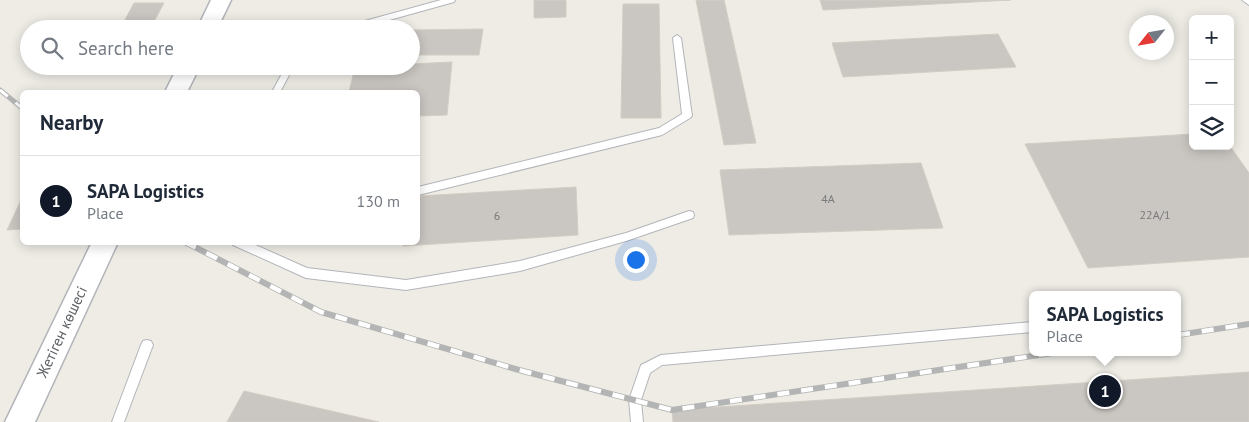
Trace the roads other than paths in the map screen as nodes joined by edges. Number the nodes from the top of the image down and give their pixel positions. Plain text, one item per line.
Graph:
1 (221, 0) edge
2 (451, 0) edge
3 (1246, 0) edge
4 (1249, 2) edge
5 (211, 20) edge
6 (379, 20) edge
7 (677, 38) dead end
8 (184, 75) edge
9 (285, 75) edge
10 (177, 90) edge
11 (277, 90) edge
12 (420, 191) edge
13 (689, 215) dead end
14 (104, 245) edge
15 (244, 245) edge
16 (1029, 327) edge
17 (147, 345) dead end
18 (20, 422) edge
19 (118, 422) edge
20 (637, 422) edge

1 - 5 street
2 - 6 lane
3 - 4 lane
7 - 12 lane
8 - 10 street
9 - 11 lane
13 - 15 lane
14 - 18 street, Жетіген көшесі
16 - 20 lane
17 - 19 lane

